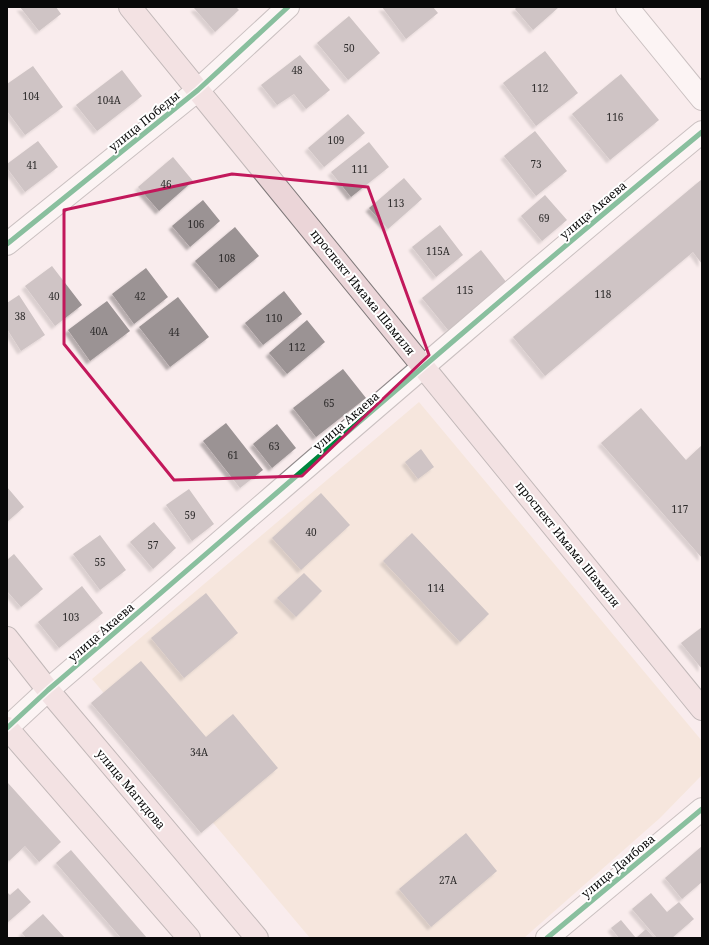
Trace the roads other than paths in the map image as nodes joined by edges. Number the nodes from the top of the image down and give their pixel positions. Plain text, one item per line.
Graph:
1 (130, 7) edge
2 (288, 7) edge
3 (627, 7) edge
4 (198, 90) junction
5 (702, 99) edge
6 (702, 132) edge
7 (7, 244) edge
8 (425, 367) junction
9 (7, 638) edge
10 (48, 690) junction
11 (702, 709) edge
12 (7, 728) edge
13 (702, 809) edge
14 (189, 938) edge
15 (257, 938) edge
16 (547, 938) edge

1 - 4 main road, проспект Имама Шамиля
2 - 4 street, улица Победы
3 - 5 street
4 - 7 street, улица Победы
4 - 8 main road, проспект Имама Шамиля
6 - 8 street, улица Акаева
8 - 10 street, улица Акаева
8 - 11 main road, проспект Имама Шамиля
9 - 10 main road, улица Магидова
10 - 12 street, улица Акаева
10 - 15 main road, улица Магидова
12 - 14 main road
13 - 16 street, улица Даибова

